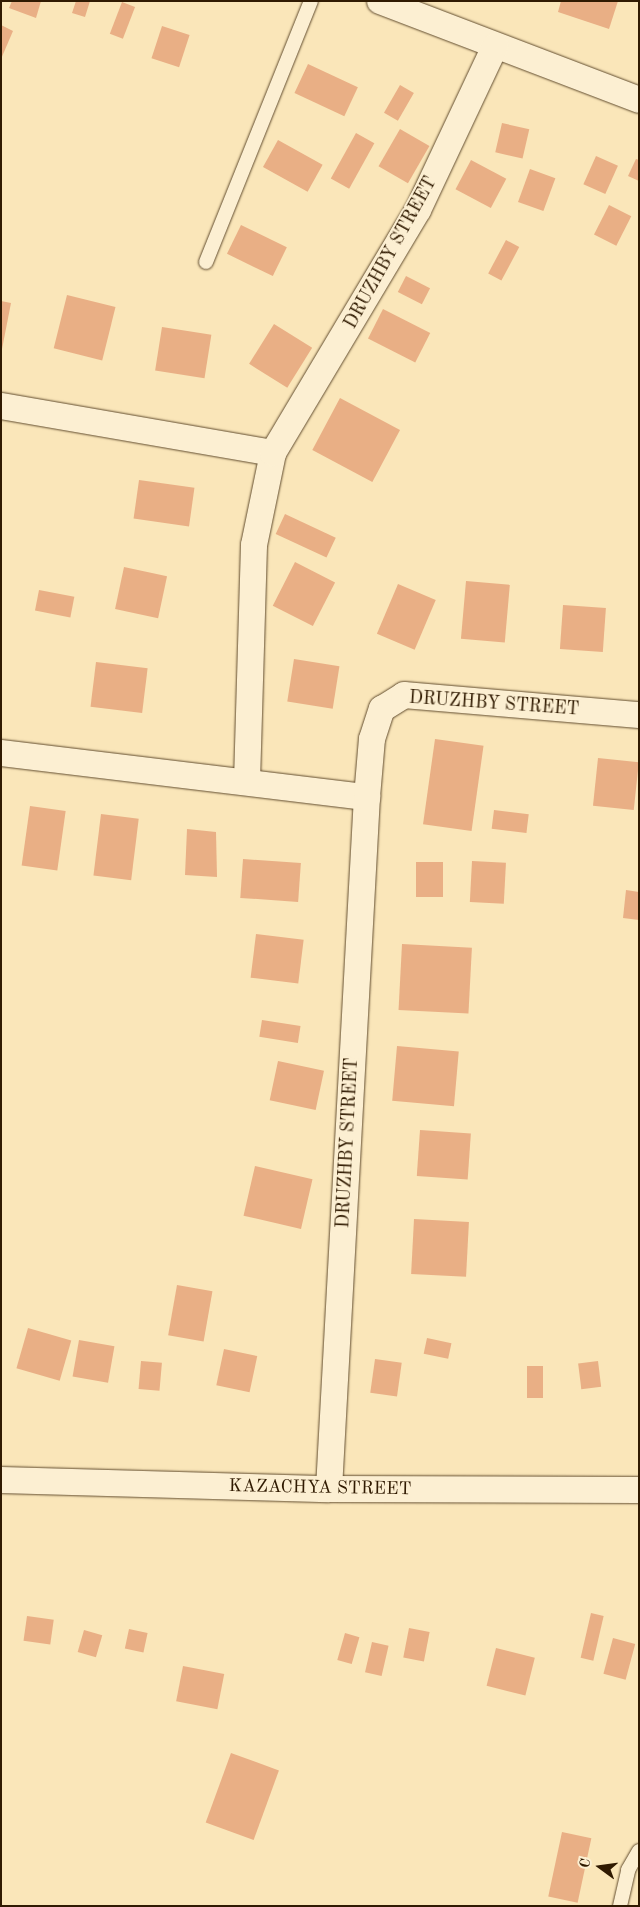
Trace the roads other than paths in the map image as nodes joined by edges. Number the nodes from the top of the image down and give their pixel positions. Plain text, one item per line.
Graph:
1 (311, 1) edge
2 (380, 1) edge
3 (495, 46) junction
4 (639, 100) edge
5 (206, 262) dead end
6 (1, 406) edge
7 (273, 453) junction
8 (639, 715) edge
9 (1, 753) edge
10 (247, 781) junction
11 (367, 796) junction
12 (1, 1480) edge
13 (329, 1489) junction
14 (639, 1490) edge
15 (639, 1851) edge
16 (620, 1906) edge

1 - 5 lane
2 - 3 street
3 - 4 street
3 - 7 street, DRUZHBY STREET
6 - 7 street
7 - 10 street, DRUZHBY STREET
8 - 11 street, DRUZHBY STREET
9 - 10 street
10 - 11 street
11 - 13 street, DRUZHBY STREET
12 - 13 street, KAZACHYA STREET
13 - 14 street, KAZACHYA STREET
15 - 16 lane

